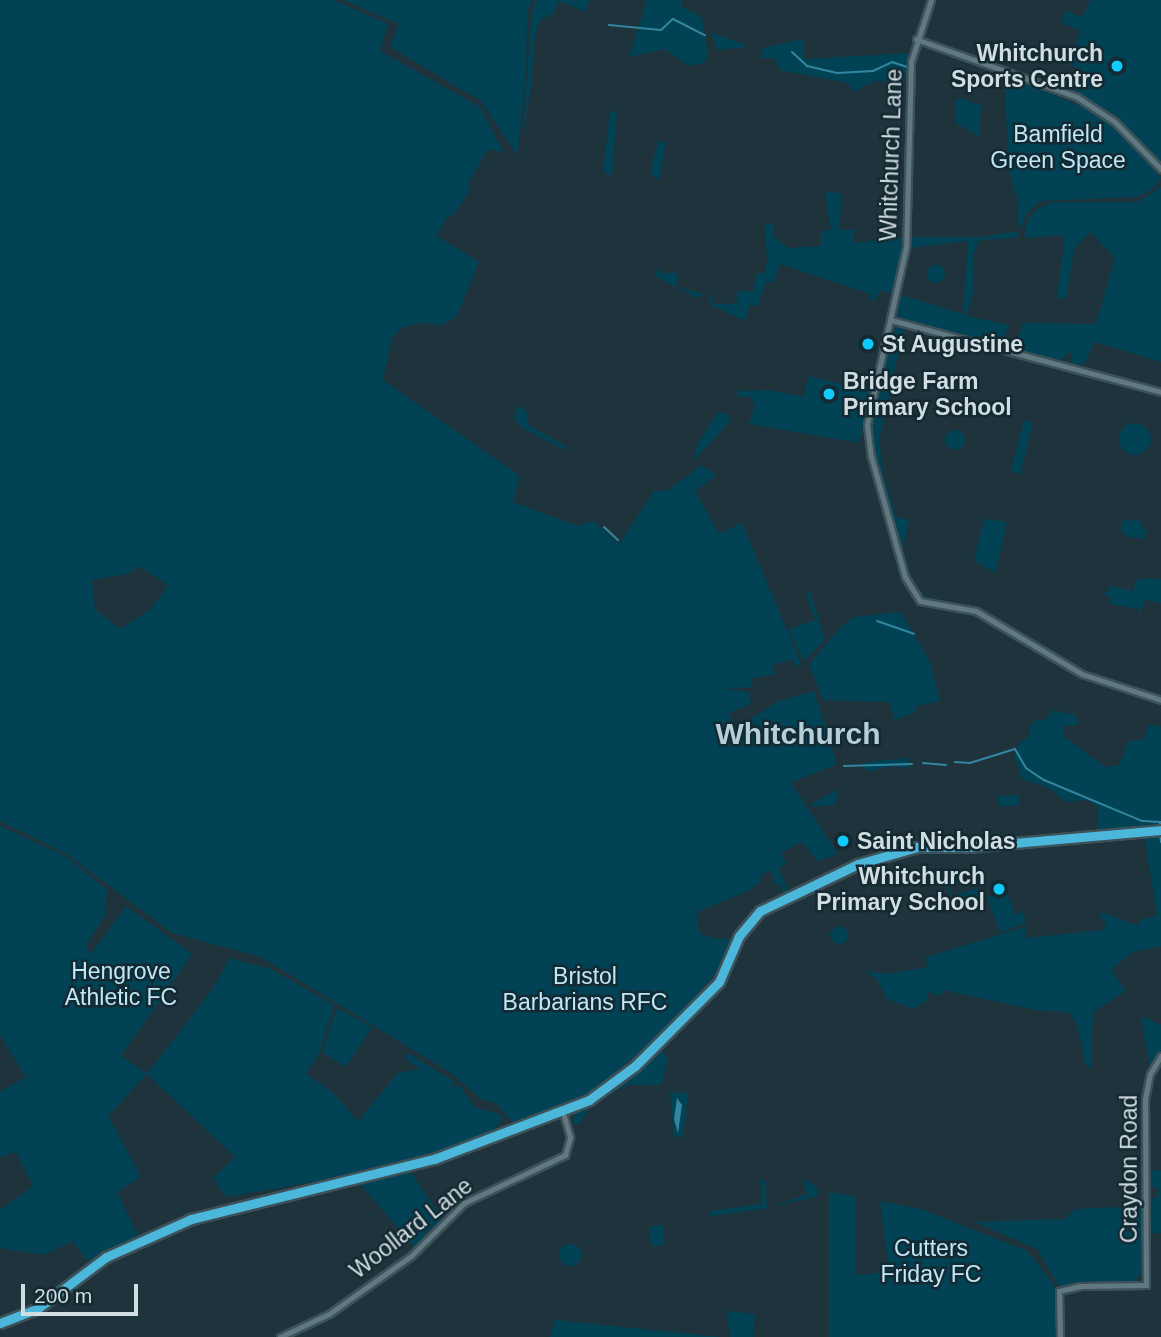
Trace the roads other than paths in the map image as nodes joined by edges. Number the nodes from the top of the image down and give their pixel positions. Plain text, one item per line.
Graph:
1 (931, 0) edge
2 (916, 39) junction
3 (1161, 169) edge
4 (891, 320) junction
5 (1161, 392) edge
6 (1161, 700) edge
7 (1161, 830) edge
8 (1161, 1056) edge
9 (563, 1113) junction
10 (0, 1323) edge
11 (281, 1337) edge
12 (1060, 1337) edge

1 - 2 street, Whitchurch Lane
2 - 3 street
2 - 4 street, Whitchurch Lane
4 - 5 street
4 - 6 street, Whitchurch Lane
7 - 9 highway
8 - 12 street, Craydon Road
9 - 10 highway
9 - 11 street, Woollard Lane

